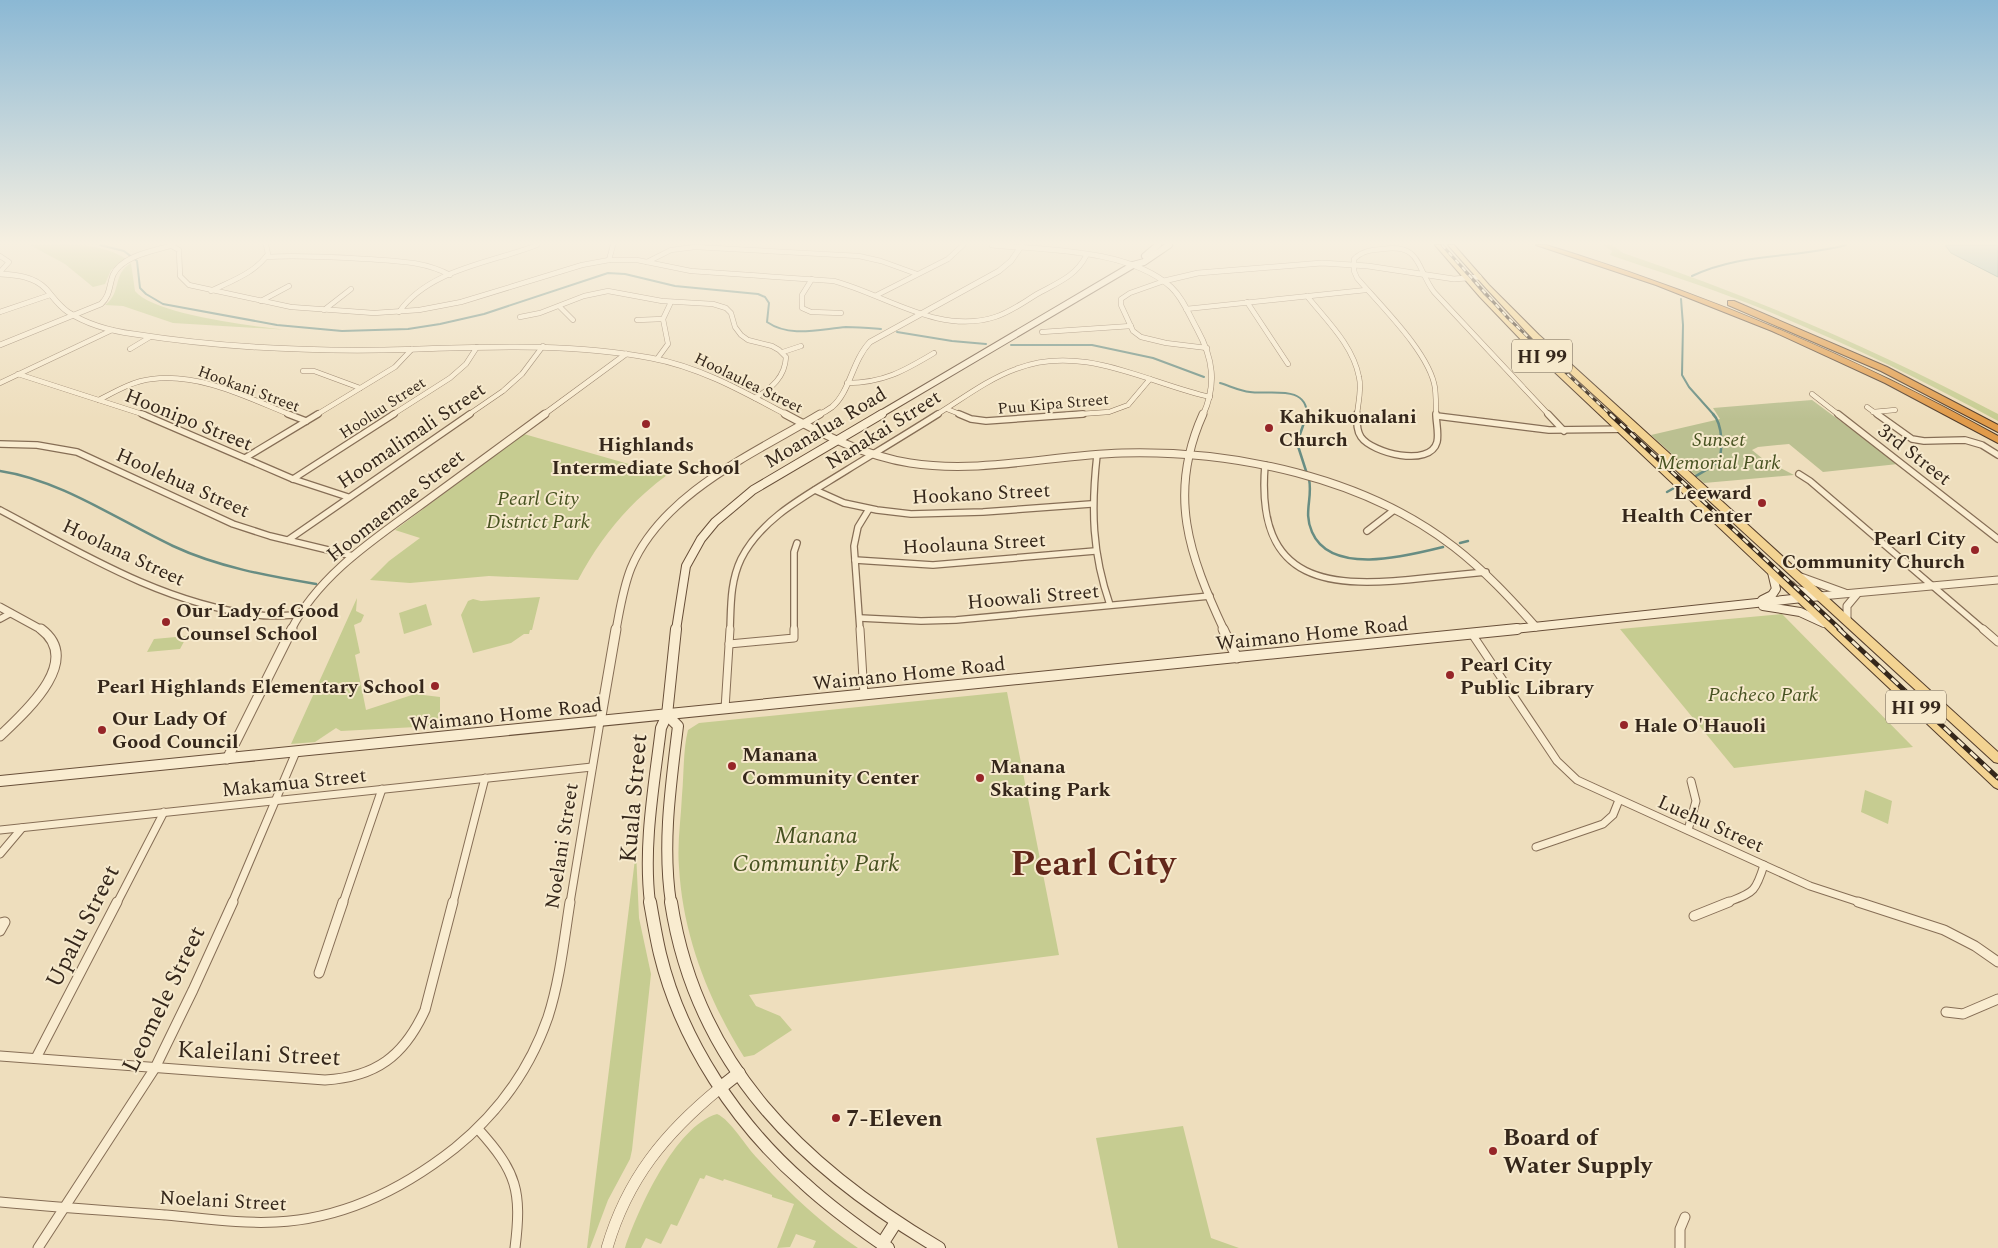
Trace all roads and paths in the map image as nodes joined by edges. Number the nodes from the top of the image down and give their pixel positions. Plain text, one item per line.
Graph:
1 (26, 303) edge
2 (59, 303) edge
3 (101, 303) edge
4 (272, 303) edge
5 (333, 303) edge
6 (404, 303) edge
7 (451, 303) edge
8 (568, 303) edge
9 (670, 303) edge
10 (697, 303) edge
11 (801, 303) edge
12 (897, 303) edge
13 (939, 303) edge
14 (1020, 303) edge
15 (1070, 303) edge
16 (1121, 303) edge
17 (1182, 303) edge
18 (1236, 303) edge
19 (1248, 303) edge
20 (1312, 303) edge
21 (1377, 303) edge
22 (1445, 303) edge
23 (1490, 303) edge
24 (1504, 303) edge
25 (1708, 303) edge
26 (1730, 303) edge
27 (560, 307) junction
28 (1186, 309) junction
29 (324, 310) junction
30 (0, 312) edge
31 (399, 312) junction
32 (840, 313) dead end
33 (921, 313) junction
34 (74, 315) junction
35 (520, 317) dead end
36 (663, 319) junction
37 (572, 320) dead end
38 (637, 320) dead end
39 (1131, 326) junction
40 (112, 330) junction
41 (1042, 332) dead end
42 (150, 337) junction
43 (0, 345) edge
44 (543, 346) junction
45 (801, 346) dead end
46 (477, 347) junction
47 (1207, 348) junction
48 (130, 349) dead end
49 (412, 349) junction
50 (783, 352) junction
51 (934, 353) dead end
52 (626, 354) junction
53 (657, 359) junction
54 (1288, 364) dead end
55 (303, 371) dead end
56 (18, 374) junction
57 (1150, 379) junction
58 (0, 382) edge
59 (847, 383) junction
60 (360, 388) junction
61 (1812, 394) dead end
62 (1210, 396) junction
63 (755, 398) junction
64 (99, 400) junction
65 (1867, 407) dead end
66 (947, 409) junction
67 (1895, 410) dead end
68 (1873, 412) junction
69 (1436, 416) junction
70 (306, 421) junction
71 (805, 424) junction
72 (1620, 429) junction
73 (1636, 429) junction
74 (1998, 429) edge
75 (1564, 431) junction
76 (837, 440) junction
77 (1998, 440) edge
78 (0, 444) edge
79 (1188, 454) junction
80 (872, 455) junction
81 (1097, 455) junction
82 (1998, 455) edge
83 (245, 458) junction
84 (1265, 465) junction
85 (1799, 474) dead end
86 (293, 479) junction
87 (815, 490) junction
88 (348, 497) junction
89 (1697, 501) junction
90 (1091, 504) junction
91 (869, 509) junction
92 (0, 510) edge
93 (1394, 510) junction
94 (1367, 531) dead end
95 (1998, 539) edge
96 (288, 540) junction
97 (797, 543) dead end
98 (1095, 551) junction
99 (353, 556) junction
100 (855, 560) junction
101 (1486, 572) junction
102 (1772, 572) junction
103 (1797, 575) junction
104 (1998, 580) edge
105 (1933, 586) junction
106 (1853, 594) junction
107 (1210, 596) junction
108 (1821, 596) junction
109 (1800, 598) junction
110 (1110, 605) junction
111 (1748, 605) junction
112 (0, 607) edge
113 (11, 613) junction
114 (299, 616) junction
115 (860, 618) junction
116 (0, 619) edge
117 (1847, 619) junction
118 (1536, 627) junction
119 (1834, 630) junction
120 (1472, 634) junction
121 (1998, 642) edge
122 (729, 644) junction
123 (1237, 658) junction
124 (864, 696) junction
125 (725, 709) junction
126 (667, 715) junction
127 (600, 722) junction
128 (0, 736) edge
129 (296, 752) junction
130 (227, 759) junction
131 (1998, 759) edge
132 (592, 766) junction
133 (485, 778) junction
134 (0, 781) edge
135 (1691, 781) dead end
136 (1998, 784) edge
137 (382, 789) junction
138 (276, 800) junction
139 (1619, 800) junction
140 (164, 812) junction
141 (22, 828) junction
142 (0, 830) edge
143 (1688, 830) junction
144 (1536, 847) dead end
145 (0, 854) edge
146 (1764, 866) junction
147 (1694, 916) dead end
148 (0, 922) edge
149 (0, 931) edge
150 (1998, 962) edge
151 (319, 972) dead end
152 (1998, 999) edge
153 (1946, 1012) dead end
154 (0, 1056) edge
155 (36, 1058) junction
156 (155, 1068) junction
157 (739, 1073) junction
158 (720, 1088) junction
159 (478, 1129) junction
160 (826, 1170) joint
161 (0, 1202) edge
162 (64, 1207) junction
163 (1685, 1217) dead end
164 (896, 1222) junction
165 (885, 1246) edge
166 (38, 1248) edge
167 (515, 1248) edge
168 (607, 1248) edge
169 (939, 1248) edge
170 (1680, 1248) edge

1 - 30 street
2 - 34 street, Hoolaulea Street
3 - 34 street
4 - 29 street
5 - 29 street
6 - 31 street
7 - 31 street
8 - 27 street
9 - 36 street
10 - 50 street
11 - 32 street
12 - 33 street
13 - 33 street, Noelani Street
14 - 33 street
15 - 76 main road, Moanalua Road
16 - 39 street
17 - 28 street
18 - 28 street
19 - 54 street
20 - 69 street
21 - 69 street
22 - 75 street
23 - 72 main road, HI 99
24 - 73 main road, HI 99
25 - 77 highway
26 - 74 highway
27 - 35 street
27 - 37 street
28 - 47 street
29 - 31 street
33 - 59 street, Noelani Street
34 - 40 street, Hoolaulea Street
34 - 43 street
36 - 38 street
36 - 53 street
39 - 41 street
39 - 47 street
40 - 42 street, Hoolaulea Street
40 - 56 street
42 - 48 street
42 - 49 street, Hoolaulea Street
44 - 46 street, Hoolaulea Street
44 - 52 street, Hoolaulea Street
44 - 88 street, Hoomalimali Street
45 - 50 street
46 - 49 street, Hoolaulea Street
46 - 86 street, Hooluu Street
47 - 62 street
49 - 60 street
50 - 63 street
51 - 59 street
52 - 53 street, Hoolaulea Street
52 - 99 street, Hoomaemae Street
53 - 63 street, Hoolaulea Street
55 - 60 street
56 - 58 street
56 - 64 street, Hoonipo Street
57 - 62 street, Nanakai Street
57 - 66 street, Nanakai Street
57 - 66 street, Puu Kipa Street
59 - 71 street, Noelani Street
60 - 70 street
61 - 95 street, 3rd Street
62 - 79 street
63 - 71 street, Hoolaulea Street
64 - 70 street, Hookani Street
64 - 83 street, Hoonipo Street
65 - 68 street
66 - 80 street, Nanakai Street
67 - 68 street
68 - 82 street
69 - 75 street
70 - 83 street
71 - 76 street, Hoolaulea Street
71 - 127 street, Noelani Street
72 - 73 street
72 - 75 street
72 - 89 main road, HI 99
73 - 103 main road, HI 99
76 - 80 street, Hoolaulea Street
76 - 126 main road, Moanalua Road
78 - 96 street, Hoolehua Street
79 - 81 street, Hoolaulea Street
79 - 84 street, Hoolaulea Street
79 - 107 street
80 - 81 street, Hoolaulea Street
80 - 87 street, Nanakai Street
81 - 90 street
83 - 86 street, Hoonipo Street
84 - 93 street, Hoolaulea Street
84 - 101 street
85 - 105 street
86 - 88 street, Hoonipo Street
87 - 91 street, Hookano Street
87 - 122 street, Nanakai Street
88 - 96 street, Hoomalimali Street
89 - 102 main road, HI 99
89 - 108 street
90 - 91 street, Hookano Street
90 - 98 street
91 - 100 street
92 - 114 street, Hoolana Street
93 - 94 street
93 - 101 street, Hoolaulea Street
96 - 99 street, Hoolehua Street
97 - 122 street
98 - 100 street, Hoolauna Street
98 - 110 street
99 - 114 street, Hoomaemae Street
100 - 115 street
101 - 118 street, Hoolaulea Street
102 - 109 main road, HI 99
102 - 111 main road
103 - 106 street
103 - 108 main road, HI 99
104 - 105 street
105 - 106 street
105 - 121 street
106 - 108 street
106 - 117 street
107 - 110 street, Hoowali Street
107 - 123 street
108 - 109 main road, Waimano Home Road
108 - 117 main road, HI 99
109 - 111 main road, Waimano Home Road
109 - 119 main road, HI 99
110 - 115 street, Hoowali Street
111 - 118 main road, Waimano Home Road
111 - 119 main road
112 - 113 street
113 - 116 street
113 - 128 street
114 - 130 street, Hoomaemae Street
115 - 124 street
117 - 131 main road, HI 99
118 - 120 main road, Waimano Home Road
119 - 136 main road, HI 99
120 - 123 main road, Waimano Home Road
120 - 139 street, Luehu Street
122 - 125 street, Nanakai Street
123 - 124 main road, Waimano Home Road
124 - 125 main road, Waimano Home Road
125 - 126 main road, Waimano Home Road
126 - 127 main road, Waimano Home Road
126 - 157 main road, Kuala Street
126 - 158 main road, Kuala Street
127 - 129 main road, Waimano Home Road
127 - 132 street, Noelani Street
129 - 130 main road, Waimano Home Road
129 - 138 street, Leomele Street
130 - 134 main road, Waimano Home Road
132 - 133 street, Makamua Street
132 - 159 street, Noelani Street
133 - 137 street, Makamua Street
133 - 156 street, Kaleilani Street
135 - 143 street
137 - 138 street, Makamua Street
137 - 151 street
138 - 140 street, Makamua Street
138 - 156 street, Leomele Street
139 - 143 street, Luehu Street
139 - 144 street
140 - 141 street, Makamua Street
140 - 155 street, Upalu Street
141 - 142 street, Makamua Street
141 - 145 street
143 - 146 street, Luehu Street
146 - 147 street
146 - 150 street, Luehu Street
148 - 149 street
152 - 153 street
154 - 155 street, Kaleilani Street
155 - 156 street, Kaleilani Street
156 - 162 street, Leomele Street
157 - 158 main road
157 - 160 main road, Kuala Street
158 - 165 main road, Kuala Street
158 - 168 street
159 - 162 street, Noelani Street
159 - 167 street
160 - 164 main road
161 - 162 street, Noelani Street
162 - 166 street, Leomele Street
163 - 170 street
164 - 165 main road
164 - 169 main road

